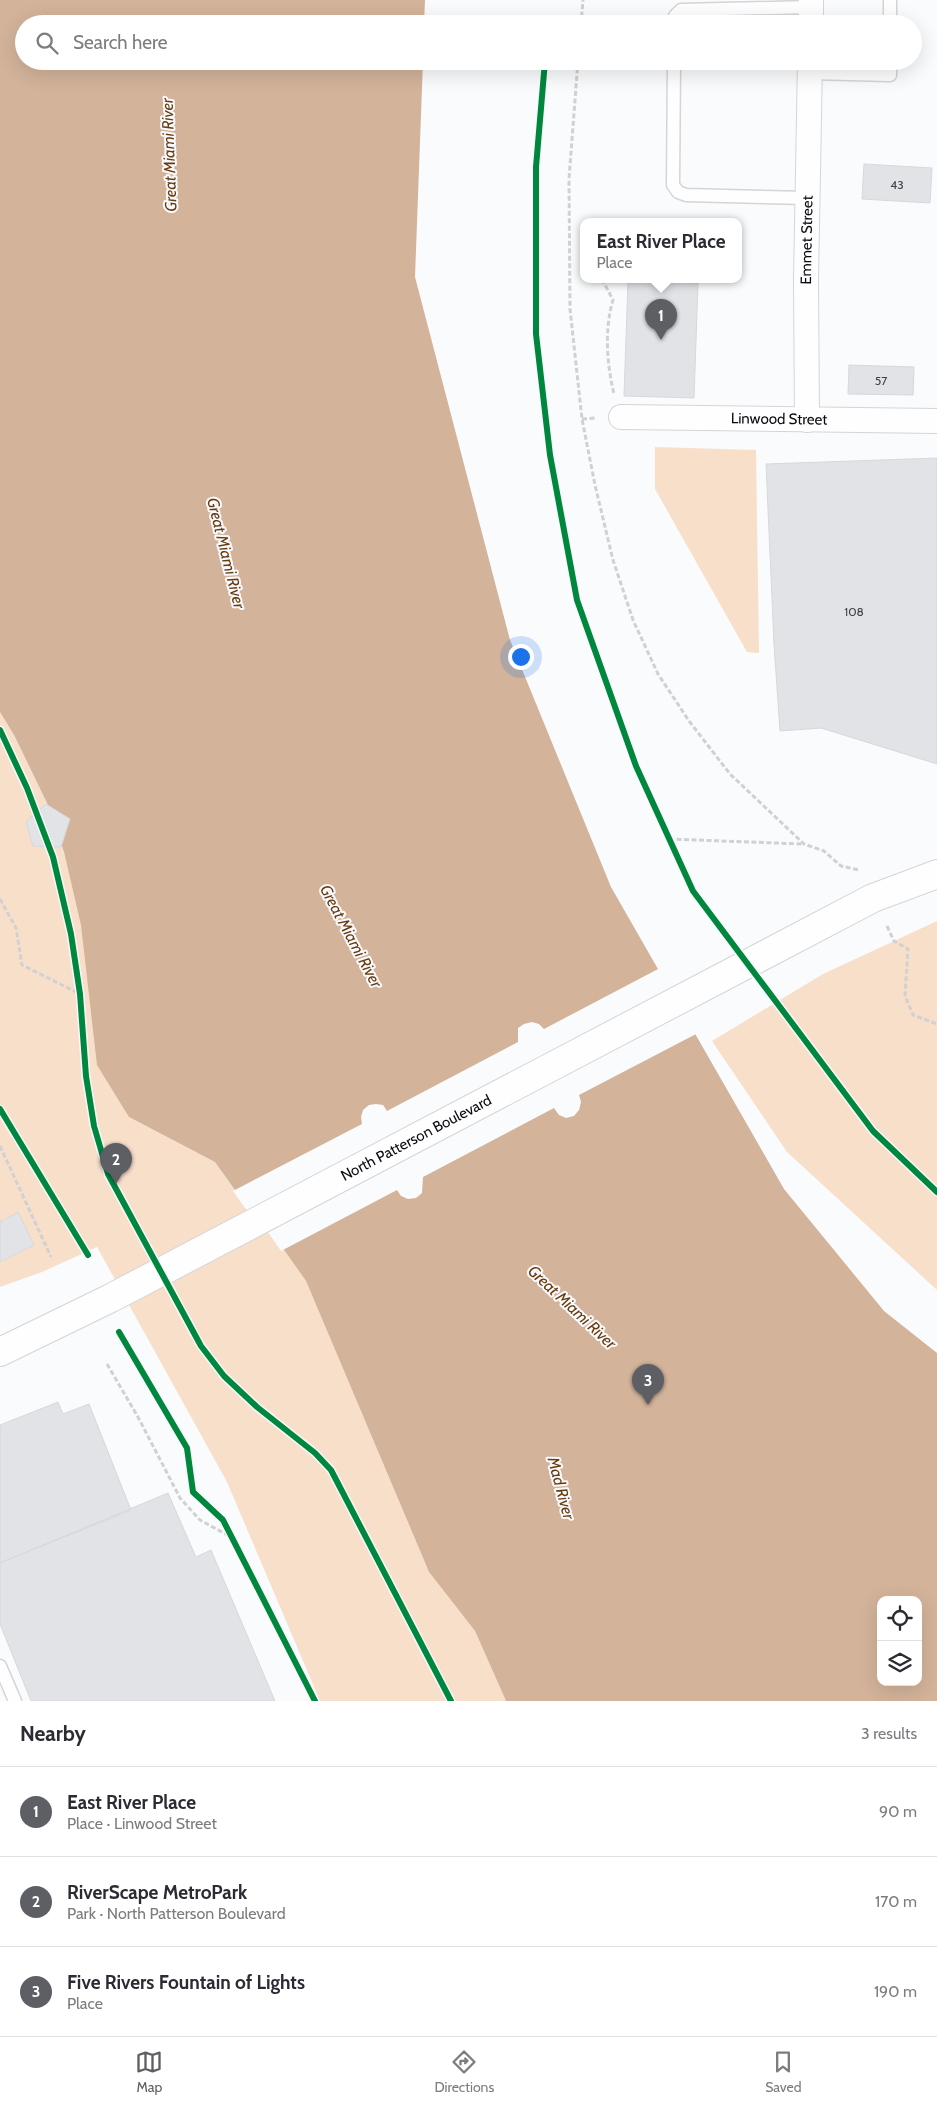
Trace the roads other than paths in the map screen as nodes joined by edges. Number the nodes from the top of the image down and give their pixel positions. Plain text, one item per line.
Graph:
1 (890, 0) edge
2 (811, 10) edge
3 (676, 15) edge
4 (890, 15) edge
5 (674, 70) edge
6 (810, 70) edge
7 (840, 70) edge
8 (890, 70) edge
9 (808, 198) junction
10 (620, 417) road end
11 (807, 420) junction
12 (937, 421) edge
13 (937, 874) edge
14 (0, 1352) edge
15 (0, 1666) edge
16 (15, 1701) edge

1 - 4 lane
2 - 3 lane
5 - 9 lane
6 - 9 street, Emmet Street
7 - 8 lane
9 - 11 street, Emmet Street
10 - 11 street, Linwood Street
11 - 12 street, Linwood Street
13 - 14 main road, North Patterson Boulevard
15 - 16 lane

